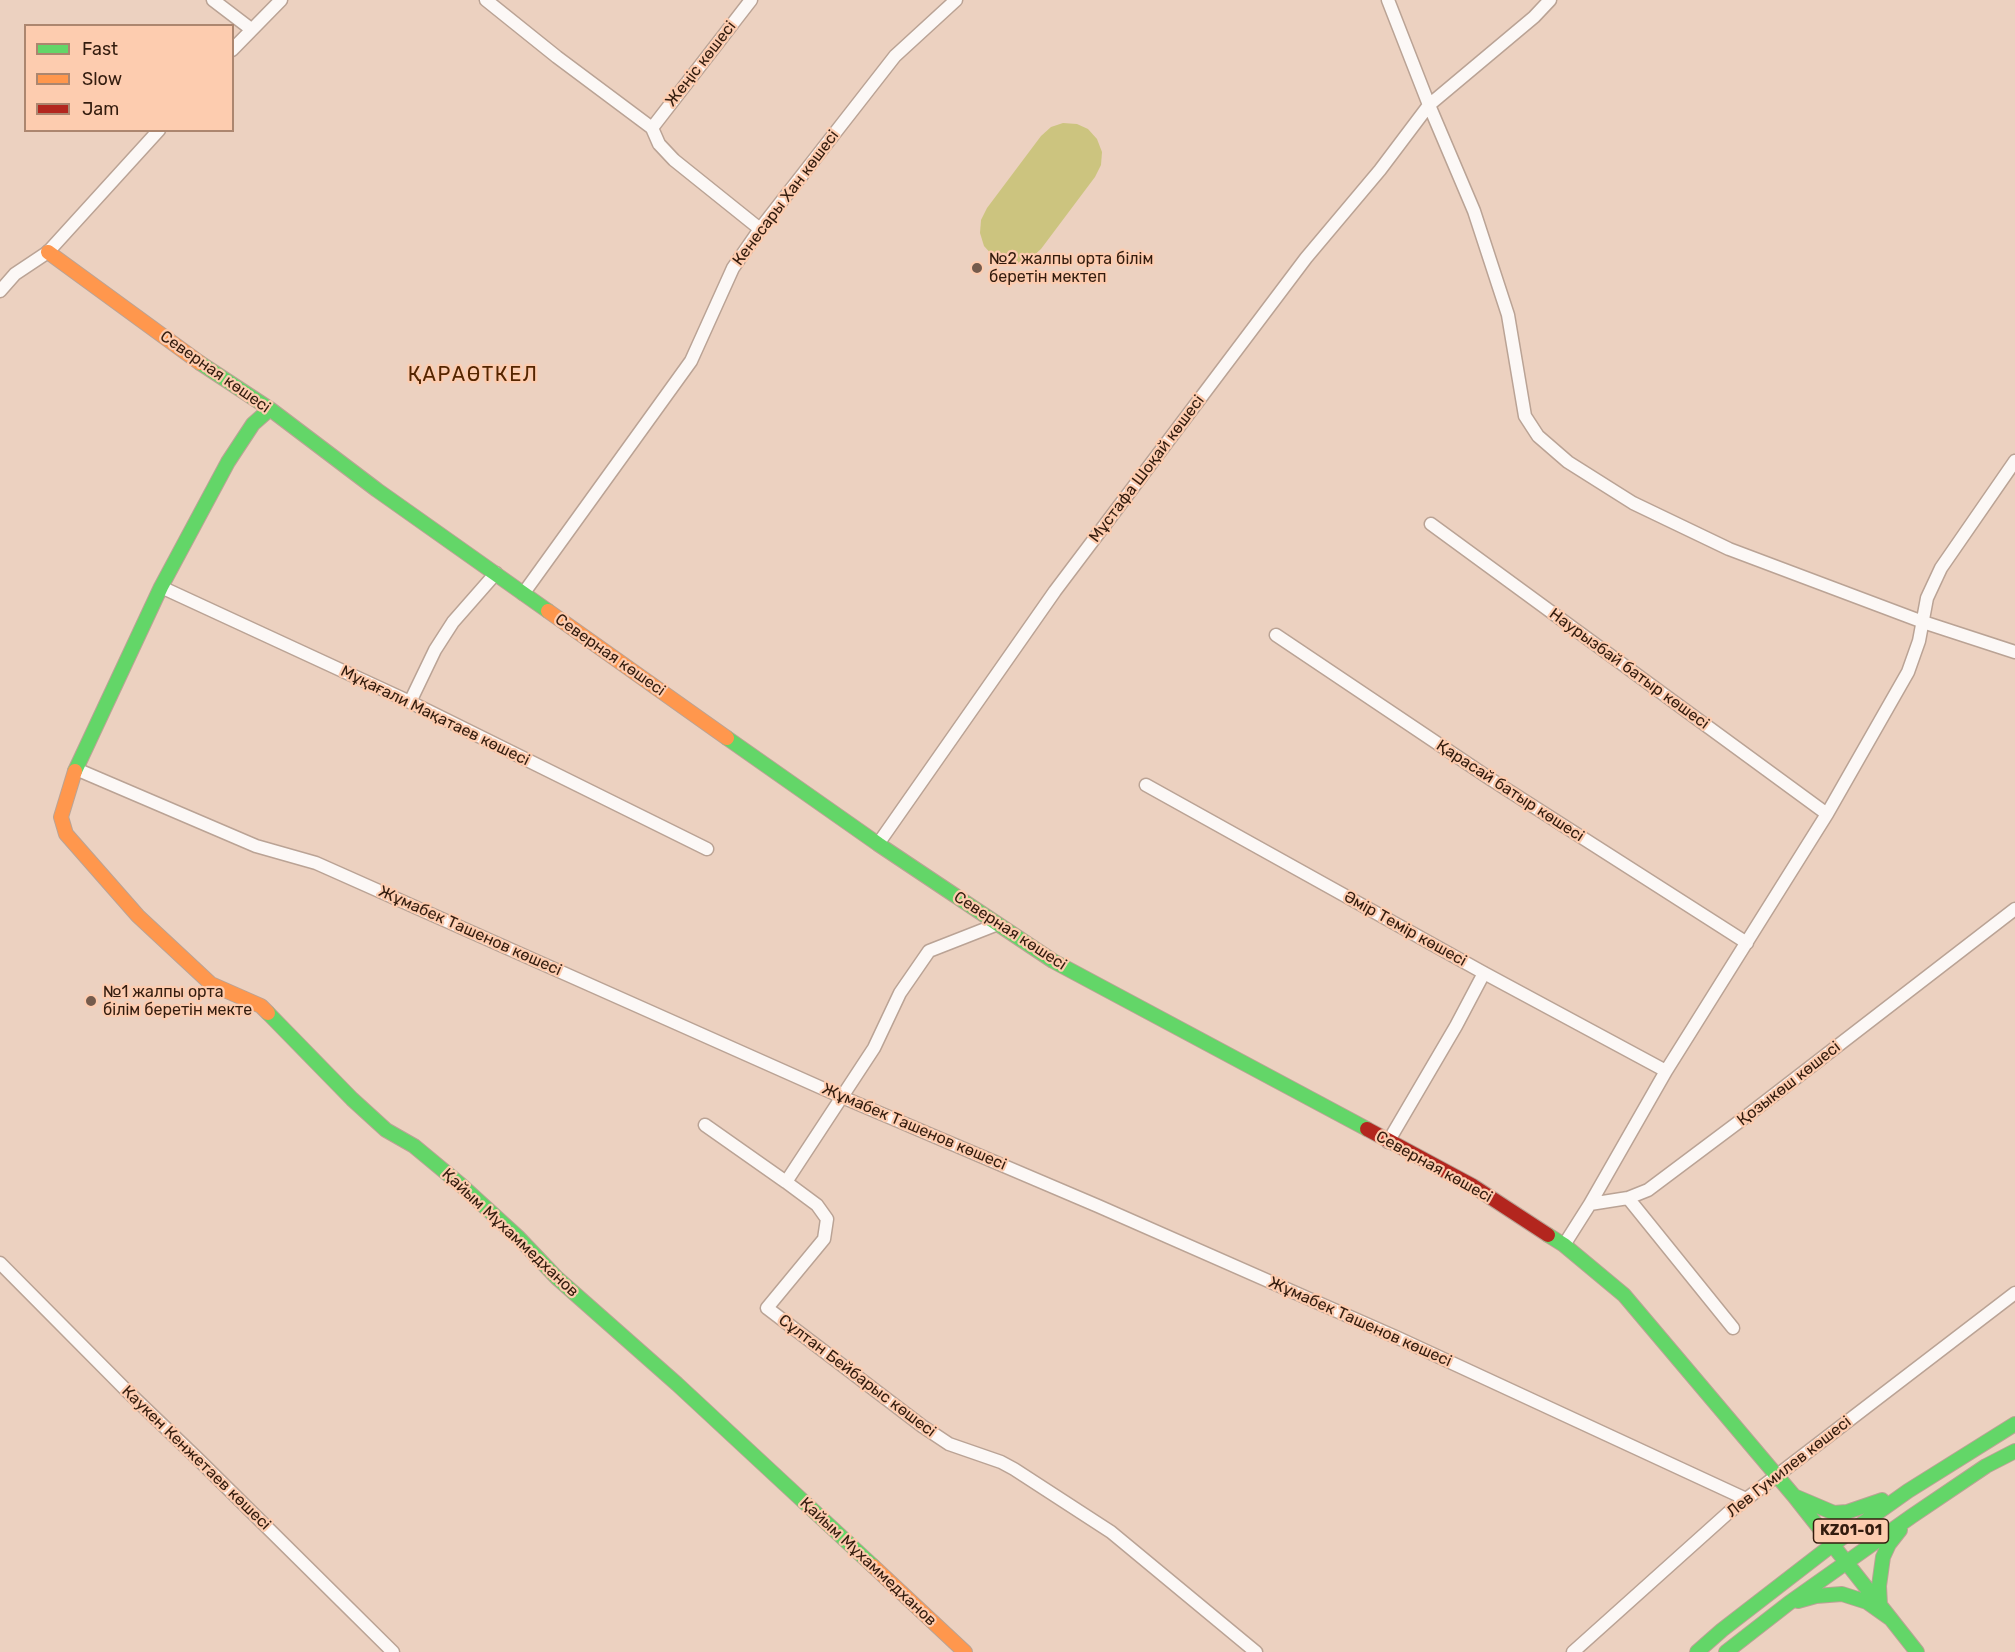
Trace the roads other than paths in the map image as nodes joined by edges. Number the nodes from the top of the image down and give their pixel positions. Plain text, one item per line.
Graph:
1 (213, 0) edge
2 (281, 0) edge
3 (486, 0) edge
4 (751, 0) edge
5 (956, 0) edge
6 (1388, 0) edge
7 (1550, 0) edge
8 (251, 29) junction
9 (234, 48) edge
10 (1430, 105) junction
11 (652, 128) junction
12 (157, 132) edge
13 (760, 229) junction
14 (48, 252) junction
15 (0, 291) edge
16 (270, 410) junction
17 (2015, 461) edge
18 (1431, 524) dead end
19 (496, 573) junction
20 (161, 587) junction
21 (523, 594) junction
22 (1923, 622) junction
23 (1276, 635) dead end
24 (2015, 652) edge
25 (410, 702) junction
26 (76, 769) junction
27 (1146, 785) dead end
28 (1827, 814) junction
29 (878, 844) junction
30 (707, 849) dead end
31 (2015, 909) edge
32 (998, 924) junction
33 (1747, 944) junction
34 (1484, 973) junction
35 (1666, 1071) junction
36 (842, 1097) junction
37 (705, 1125) dead end
38 (1388, 1142) junction
39 (786, 1182) junction
40 (1628, 1198) junction
41 (1590, 1204) junction
42 (1564, 1245) junction
43 (0, 1263) edge
44 (2015, 1293) edge
45 (1733, 1328) dead end
46 (2015, 1424) edge
47 (2015, 1451) edge
48 (1777, 1475) junction
49 (1908, 1491) junction
50 (1794, 1496) junction
51 (1746, 1499) junction
52 (1912, 1516) junction
53 (1832, 1545) junction
54 (1846, 1563) junction
55 (1789, 1603) junction
56 (1880, 1605) junction
57 (1891, 1619) junction
58 (393, 1652) edge
59 (965, 1652) edge
60 (1256, 1652) edge
61 (1573, 1652) edge
62 (1697, 1652) edge
63 (1726, 1652) edge
64 (1917, 1652) edge

1 - 8 street
2 - 8 street
3 - 11 street
4 - 11 street, Жеңіс көшесі
5 - 13 street, Кенесары Хан көшесі
6 - 10 street
7 - 10 street, Мұстафа Шоқай көшесі
8 - 9 street
10 - 22 street
10 - 29 street, Мұстафа Шоқай көшесі
11 - 13 street
12 - 14 street
13 - 21 street, Кенесары Хан көшесі
14 - 15 street
14 - 16 main road, Северная көшесі
16 - 19 main road, Северная көшесі
16 - 20 main road
17 - 22 street
18 - 28 street, Наурызбай батыр көшесі
19 - 21 main road, Северная көшесі
19 - 25 street
20 - 25 street, Мұқағали Мақатаев көшесі
20 - 26 main road
21 - 29 main road, Северная көшесі
22 - 24 street
22 - 28 street
23 - 33 street, Қарасай батыр көшесі
25 - 30 street, Мұқағали Мақатаев көшесі
26 - 36 street, Жұмабек Ташенов көшесі
26 - 59 main road, Қайым Мұхаммедханов
27 - 34 street, Әмір Темір көшесі
28 - 33 street
29 - 32 main road, Северная көшесі
31 - 40 street, Қозыкөш көшесі
32 - 36 street
32 - 38 main road, Северная көшесі
33 - 35 street
34 - 35 street, Әмір Темір көшесі
34 - 38 street
35 - 41 street
36 - 39 street
36 - 51 street, Жұмабек Ташенов көшесі
37 - 39 street
38 - 42 main road, Северная көшесі
39 - 60 street, Сұлтан Бейбарыс көшесі
40 - 41 street, Қозыкөш көшесі
40 - 45 street
41 - 42 street
42 - 48 main road, Северная көшесі
43 - 58 street, Каукен Кенжетаев көшесі
44 - 48 street, Лев Гумилев көшесі
46 - 49 main road, KZ01-01
47 - 52 main road, KZ01-01
48 - 50 main road, Северная көшесі
48 - 51 street, Лев Гумилев көшесі
49 - 50 main road
49 - 53 main road, KZ01-01
50 - 53 main road, Северная көшесі
51 - 61 street, Лев Гумилев көшесі
52 - 54 main road, KZ01-01
52 - 56 main road
53 - 54 main road, Северная көшесі
53 - 62 main road, KZ01-01
54 - 55 main road, KZ01-01
54 - 56 main road, Северная көшесі
55 - 57 main road
55 - 63 main road, KZ01-01
56 - 57 main road, Северная көшесі
57 - 64 main road, Северная көшесі

